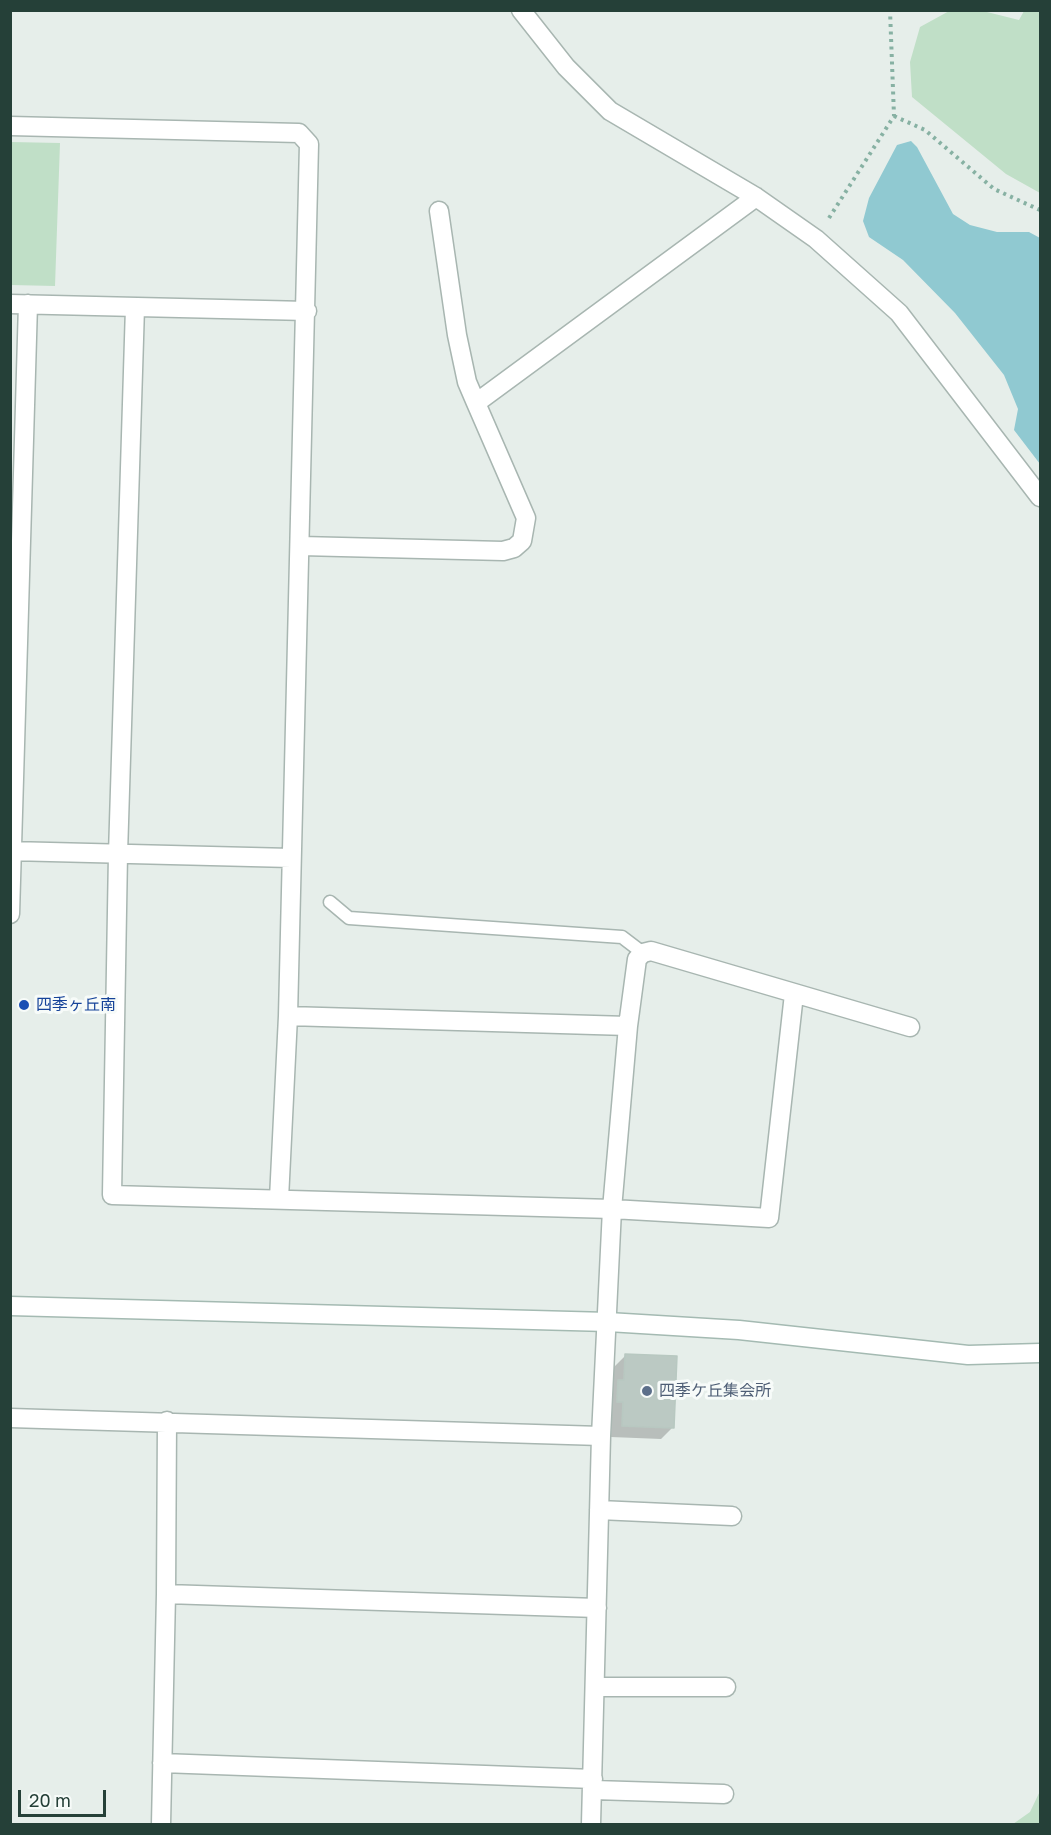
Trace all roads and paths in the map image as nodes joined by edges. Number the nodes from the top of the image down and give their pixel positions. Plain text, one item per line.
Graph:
1 (521, 10) edge
2 (890, 10) edge
3 (894, 116) junction
4 (10, 126) edge
5 (756, 197) junction
6 (1041, 210) edge
7 (439, 211) dead end
8 (816, 239) junction
9 (19, 304) edge
10 (135, 307) junction
11 (307, 311) junction
12 (476, 403) junction
13 (1041, 496) edge
14 (301, 546) junction
15 (11, 851) edge
16 (118, 854) junction
17 (291, 858) junction
18 (330, 902) dead end
19 (10, 914) edge
20 (643, 953) junction
21 (794, 994) junction
22 (288, 1016) junction
23 (628, 1026) junction
24 (910, 1027) dead end
25 (279, 1199) junction
26 (612, 1209) junction
27 (10, 1306) edge
28 (608, 1322) junction
29 (1041, 1353) edge
30 (10, 1418) edge
31 (167, 1421) junction
32 (601, 1436) junction
33 (599, 1510) junction
34 (732, 1516) dead end
35 (166, 1594) junction
36 (597, 1608) junction
37 (595, 1687) junction
38 (726, 1687) dead end
39 (162, 1763) junction
40 (593, 1785) junction
41 (724, 1794) dead end
42 (161, 1824) edge
43 (591, 1824) edge

1 - 5 street
2 - 3 path
3 - 6 path
3 - 8 path
4 - 11 street
5 - 8 street
5 - 12 street
7 - 12 street
8 - 13 street
9 - 10 street
9 - 15 street
10 - 11 street
10 - 16 street
11 - 14 street
12 - 14 street
14 - 17 street
15 - 16 street
15 - 19 street
16 - 17 street
16 - 25 street
17 - 22 street
18 - 20 lane
20 - 21 street
20 - 23 street
21 - 24 street
21 - 26 street
22 - 23 street
22 - 25 street
23 - 26 street
25 - 26 street
26 - 28 street
27 - 28 street
28 - 29 street
28 - 32 street
30 - 31 street
31 - 32 street
31 - 35 street
32 - 33 street
33 - 34 street
33 - 36 street
35 - 36 street
35 - 39 street
36 - 37 street
37 - 38 street
37 - 40 street
39 - 40 street
39 - 42 street
40 - 41 street
40 - 43 street

